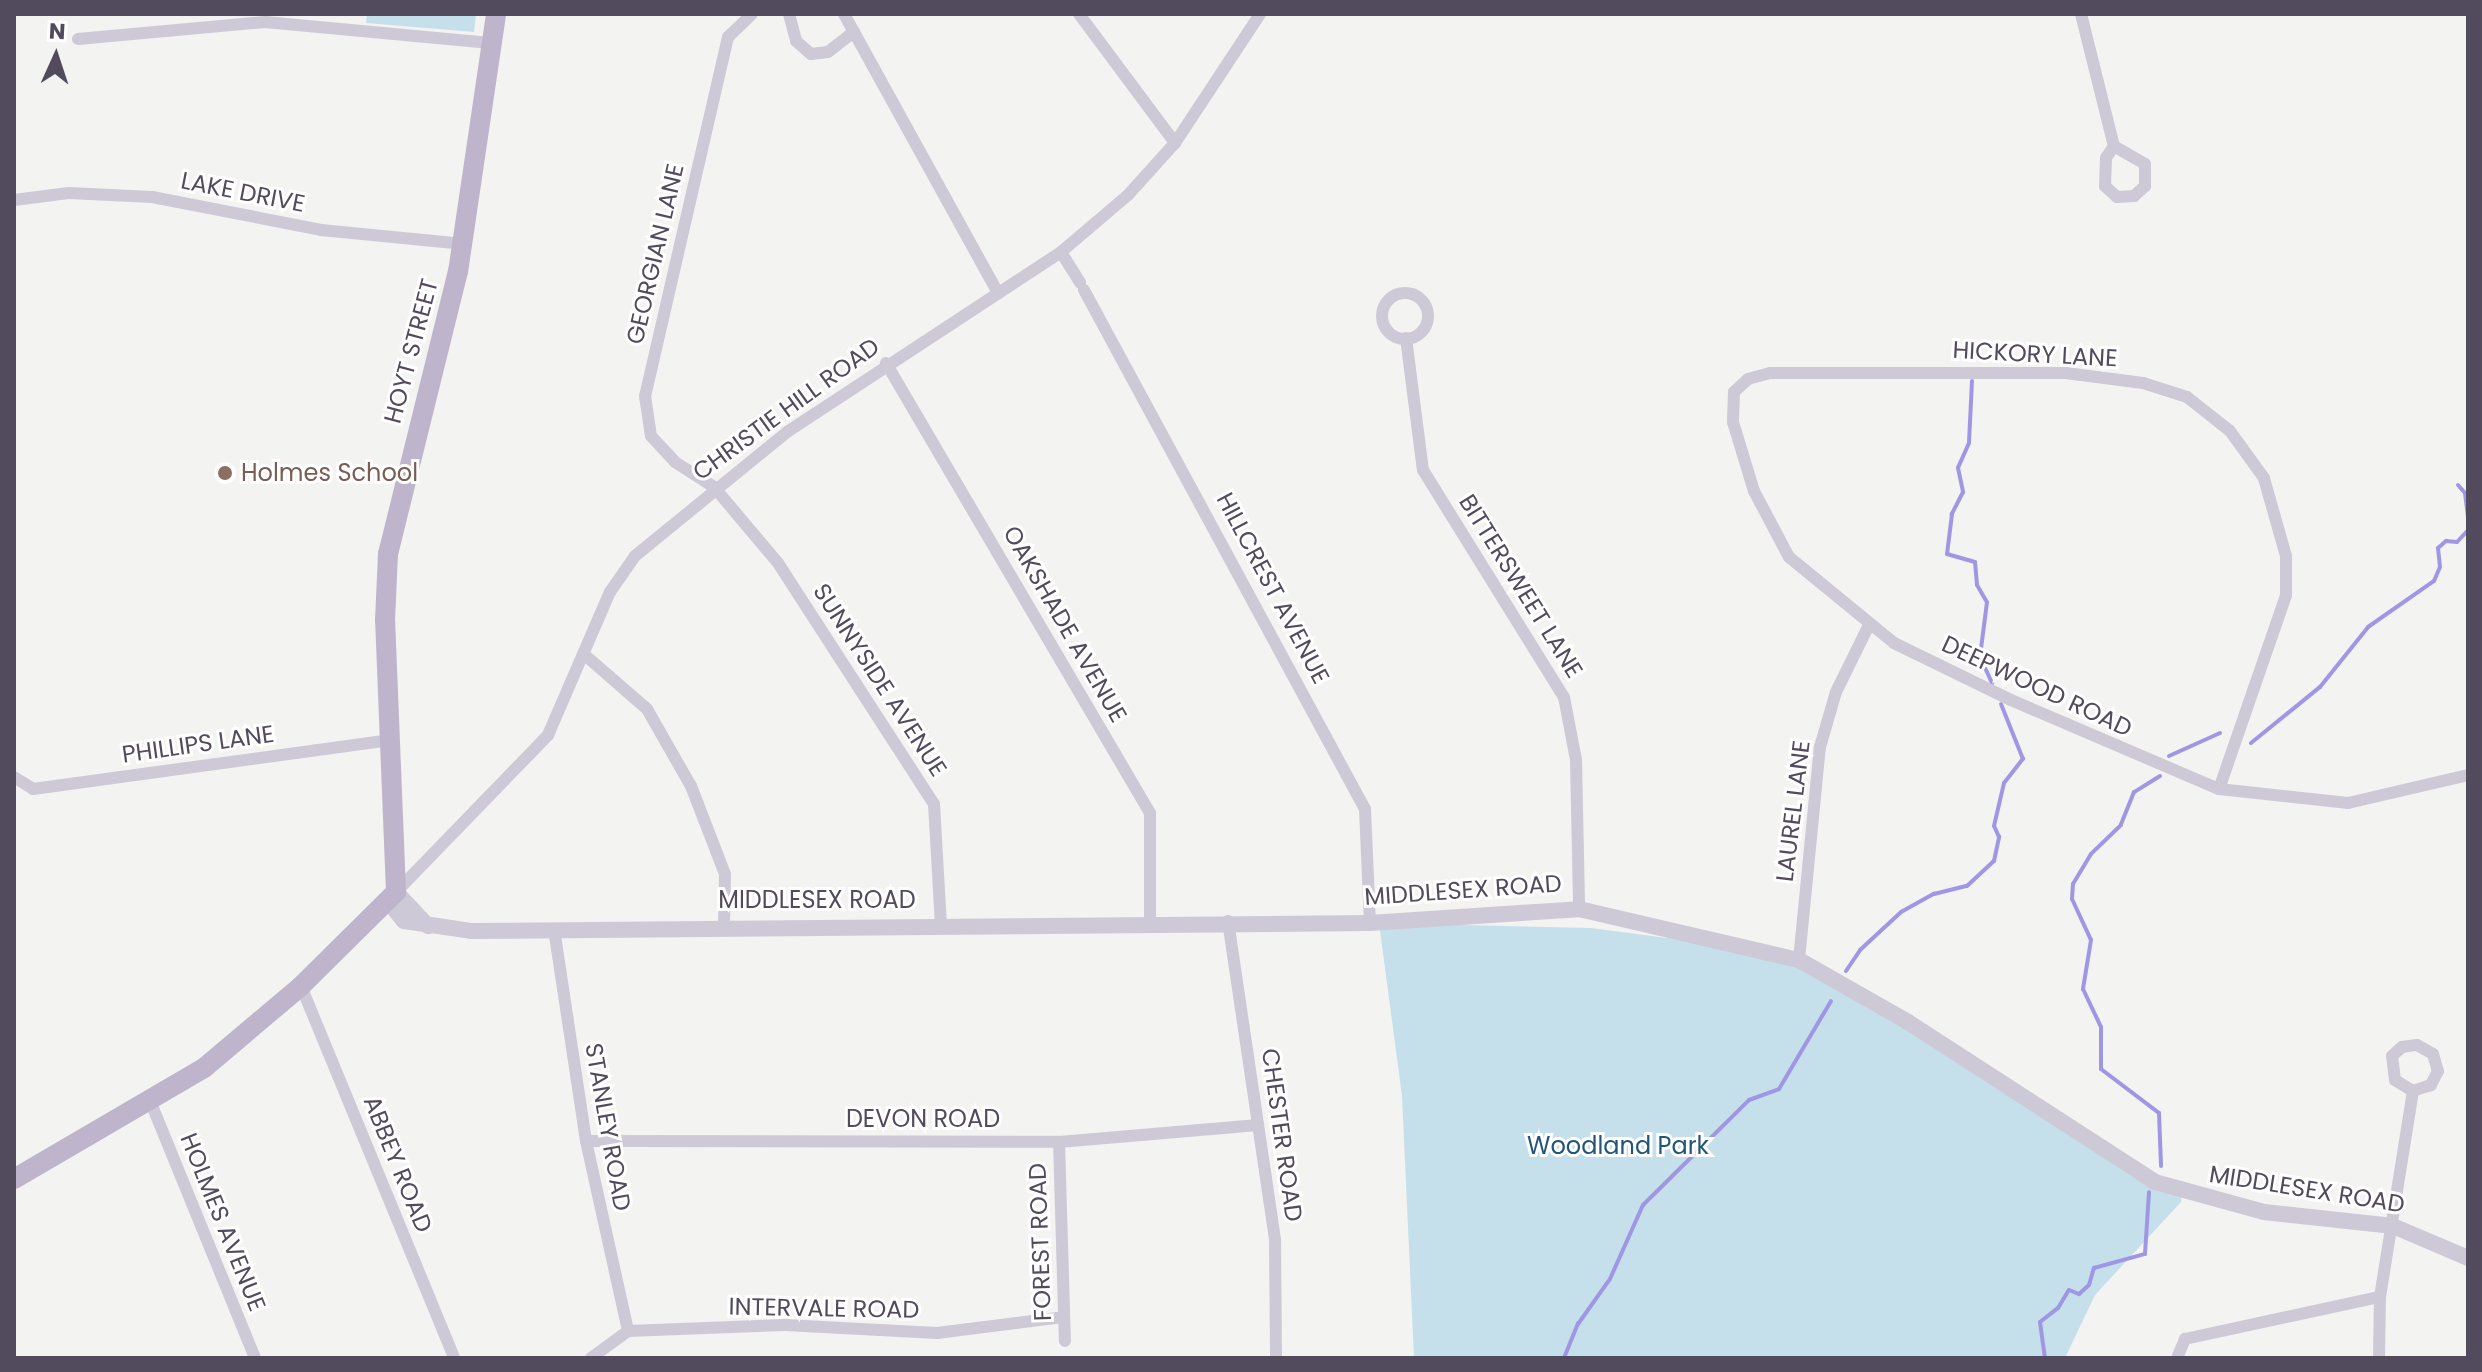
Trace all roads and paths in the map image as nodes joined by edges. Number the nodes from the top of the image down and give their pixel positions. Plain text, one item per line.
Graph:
1 (496, 14) edge
2 (752, 14) edge
3 (789, 14) edge
4 (844, 14) edge
5 (1079, 14) edge
6 (1260, 14) edge
7 (2081, 14) edge
8 (854, 32) junction
9 (78, 39) dead end
10 (493, 43) junction
11 (1175, 143) junction
12 (2114, 146) junction
13 (14, 200) edge
14 (464, 244) junction
15 (1061, 252) junction
16 (998, 293) junction
17 (1406, 338) dead end
18 (886, 363) junction
19 (1734, 392) joint
20 (714, 487) junction
21 (1868, 627) junction
22 (586, 656) junction
23 (391, 740) junction
24 (2468, 775) edge
25 (14, 777) edge
26 (2219, 789) junction
27 (396, 892) junction
28 (1579, 909) junction
29 (1228, 921) junction
30 (1150, 923) junction
31 (1370, 923) junction
32 (941, 925) junction
33 (724, 926) junction
34 (554, 929) junction
35 (1799, 960) junction
36 (301, 986) junction
37 (2413, 1091) dead end
38 (151, 1103) junction
39 (1258, 1125) junction
40 (586, 1141) junction
41 (1059, 1142) junction
42 (14, 1179) edge
43 (2393, 1226) junction
44 (2468, 1258) edge
45 (2380, 1297) junction
46 (1063, 1317) junction
47 (628, 1331) junction
48 (1065, 1341) dead end
49 (255, 1358) edge
50 (454, 1358) edge
51 (591, 1358) edge
52 (1276, 1358) edge
53 (2177, 1358) edge
54 (2379, 1358) edge

1 - 10 main road, HOYT STREET
2 - 20 street, GEORGIAN LANE
3 - 8 street
4 - 8 street
5 - 11 street
6 - 11 street, CHRISTIE HILL ROAD
7 - 12 street
8 - 16 street
9 - 10 street
10 - 14 main road, HOYT STREET
11 - 15 street, CHRISTIE HILL ROAD
12 - 12 street
13 - 14 street, LAKE DRIVE
14 - 23 main road, HOYT STREET
15 - 16 street, CHRISTIE HILL ROAD
15 - 31 street, HILLCREST AVENUE
16 - 18 street, CHRISTIE HILL ROAD
17 - 28 street, BITTERSWEET LANE
18 - 20 street, CHRISTIE HILL ROAD
18 - 30 street, OAKSHADE AVENUE
19 - 21 street, DEEPWOOD ROAD
19 - 26 street, HICKORY LANE
20 - 22 street, CHRISTIE HILL ROAD
20 - 32 street, SUNNYSIDE AVENUE
21 - 26 street, DEEPWOOD ROAD
21 - 35 street, LAUREL LANE
22 - 27 street, CHRISTIE HILL ROAD
22 - 33 street
23 - 25 street, PHILLIPS LANE
23 - 27 main road, HOYT STREET
24 - 26 street, DEEPWOOD ROAD
27 - 34 street, MIDDLESEX ROAD
27 - 36 main road
28 - 31 street, MIDDLESEX ROAD
28 - 35 street, MIDDLESEX ROAD
29 - 30 street, MIDDLESEX ROAD
29 - 31 street, MIDDLESEX ROAD
29 - 39 street, CHESTER ROAD
30 - 32 street, MIDDLESEX ROAD
32 - 33 street, MIDDLESEX ROAD
33 - 34 street, MIDDLESEX ROAD
34 - 40 street, STANLEY ROAD
35 - 43 street, MIDDLESEX ROAD
36 - 38 main road
36 - 50 street, ABBEY ROAD
37 - 43 street
38 - 42 main road
38 - 49 street, HOLMES AVENUE
39 - 41 street, DEVON ROAD
39 - 52 street, CHESTER ROAD
40 - 41 street, DEVON ROAD
40 - 47 street, STANLEY ROAD
41 - 46 street, FOREST ROAD
43 - 44 street, MIDDLESEX ROAD
43 - 45 street
45 - 53 street
45 - 54 street
46 - 47 street, INTERVALE ROAD
46 - 48 street, FOREST ROAD
47 - 51 street

